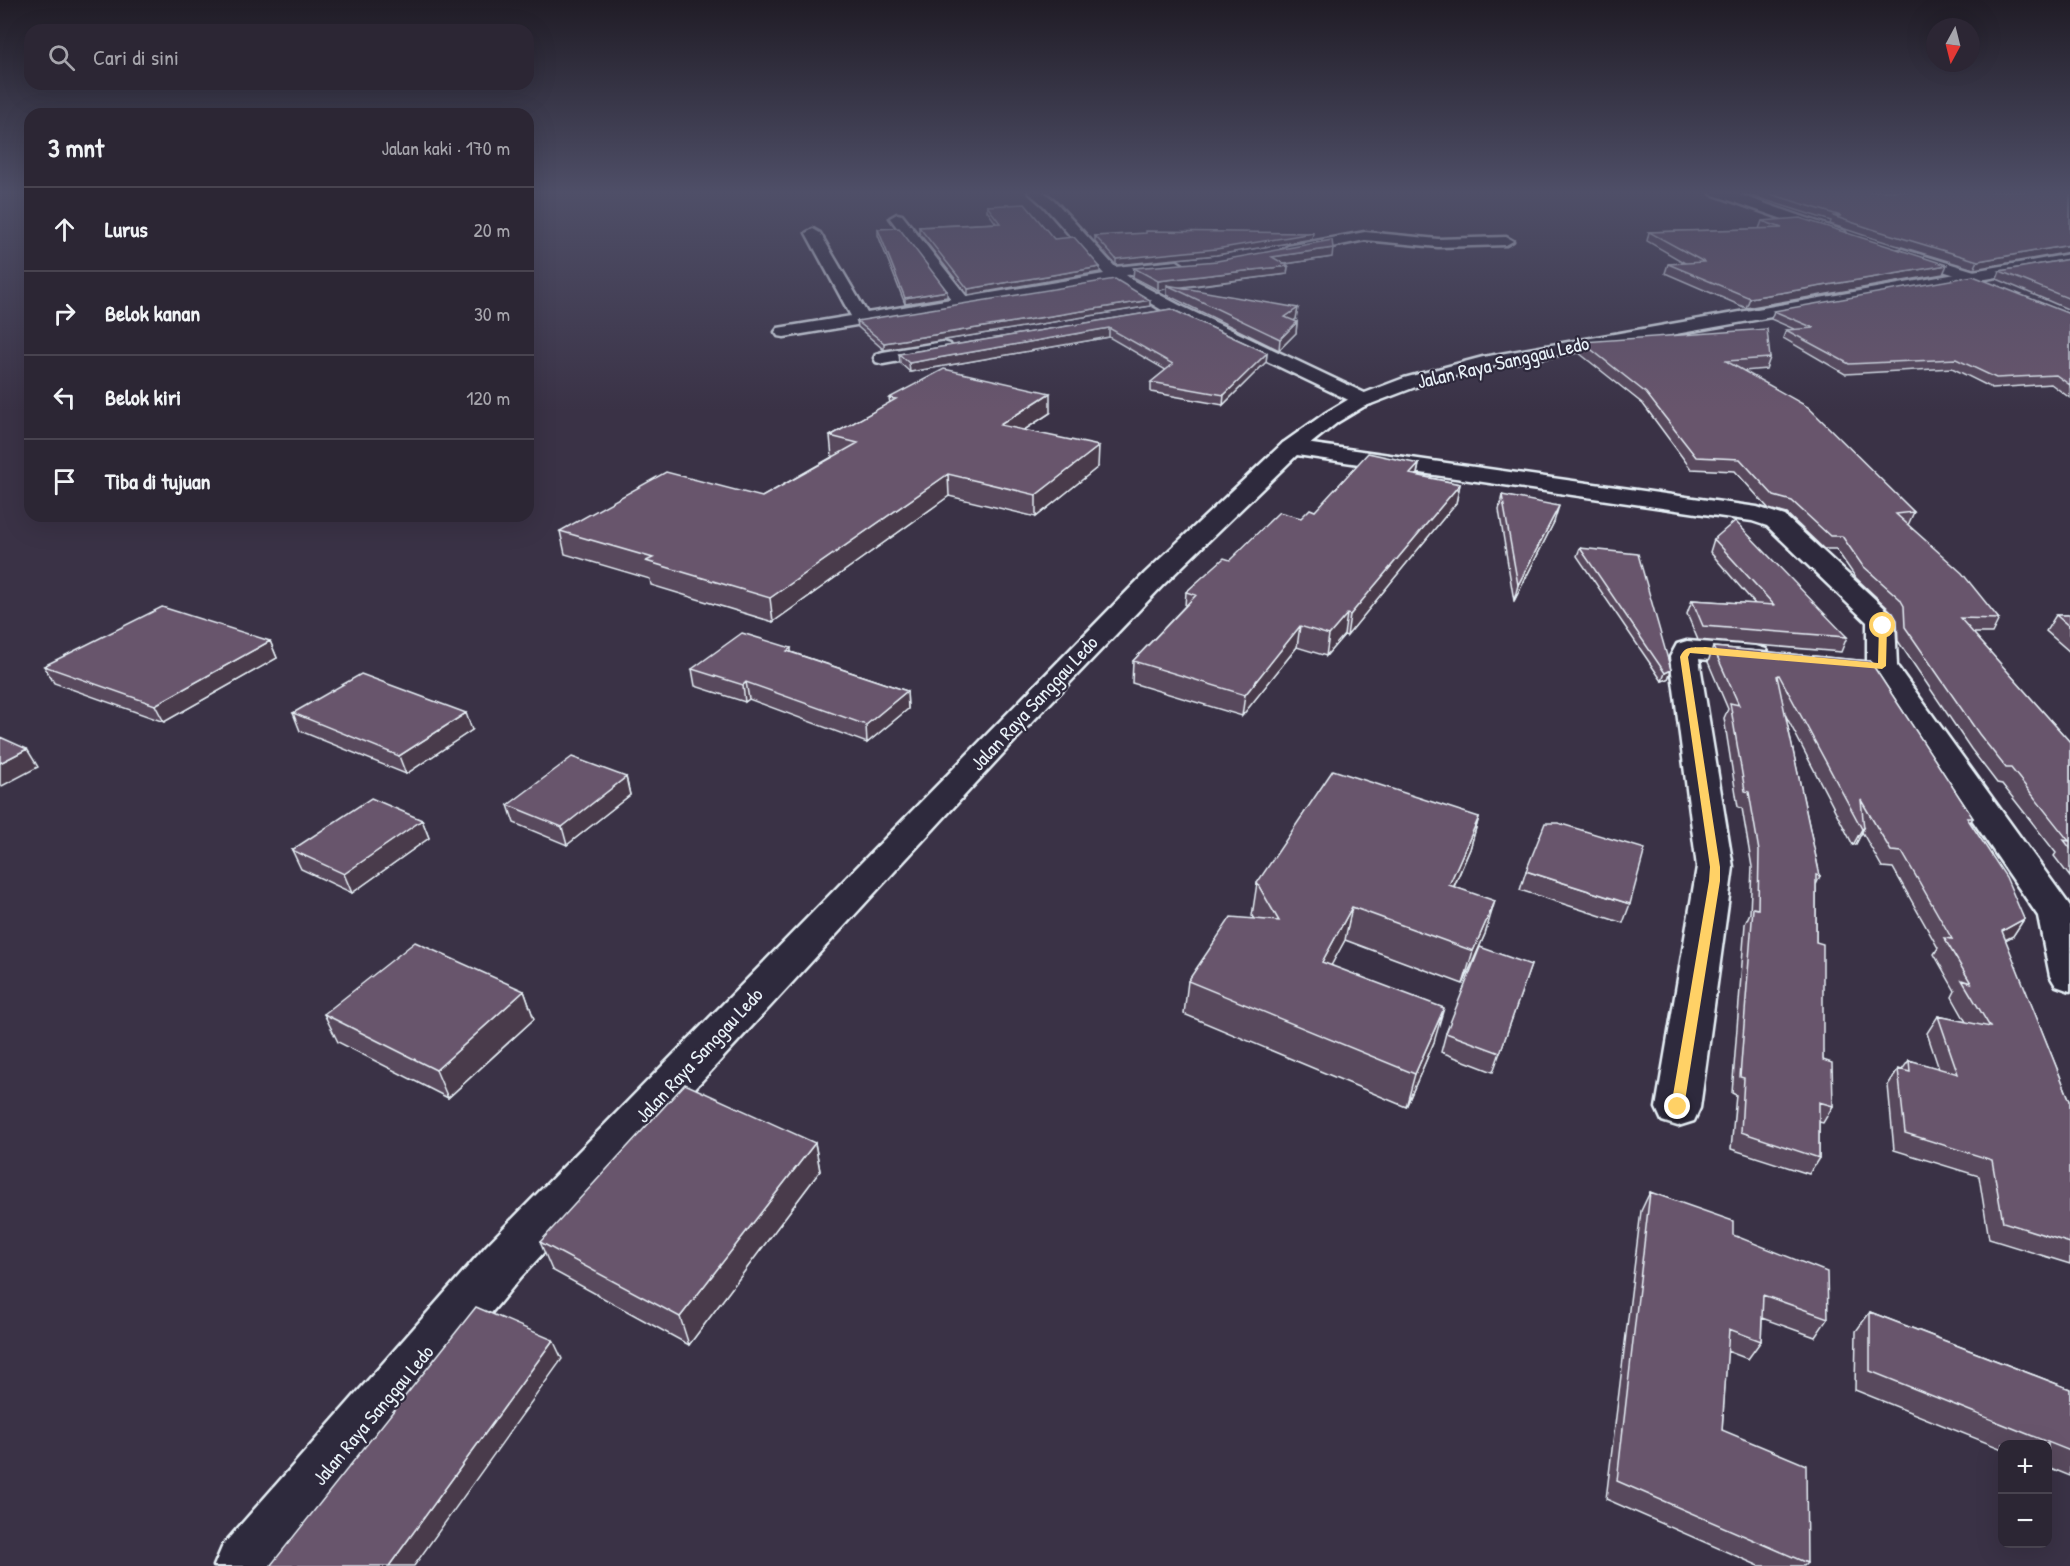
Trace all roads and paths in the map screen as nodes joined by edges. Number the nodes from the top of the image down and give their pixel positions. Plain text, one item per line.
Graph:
1 (831, 264) edge
2 (933, 264) edge
3 (1104, 264) edge
4 (1931, 264) edge
5 (2049, 264) edge
6 (1190, 265) edge
7 (1114, 275) junction
8 (1981, 281) junction
9 (963, 303) junction
10 (1173, 309) junction
11 (1151, 313) edge
12 (861, 318) junction
13 (784, 332) dead end
14 (963, 345) edge
15 (883, 358) dead end
16 (1364, 400) junction
17 (1291, 448) junction
18 (1787, 657) edge
19 (1847, 663) edge
20 (1882, 666) junction
21 (2063, 921) edge
22 (2070, 976) edge
23 (1678, 1107) dead end
24 (244, 1566) edge

1 - 12 main road
2 - 9 main road
3 - 7 main road
4 - 8 main road
5 - 8 main road, Jalan Raya Sanggau Ledo
6 - 7 main road
7 - 9 main road
7 - 10 main road
8 - 16 main road, Jalan Raya Sanggau Ledo
9 - 12 main road
10 - 11 main road
10 - 16 main road
12 - 13 main road
14 - 15 main road
16 - 17 main road, Jalan Raya Sanggau Ledo
17 - 20 main road
17 - 24 main road, Jalan Raya Sanggau Ledo
18 - 23 main road
19 - 20 main road
20 - 21 main road
21 - 22 main road

